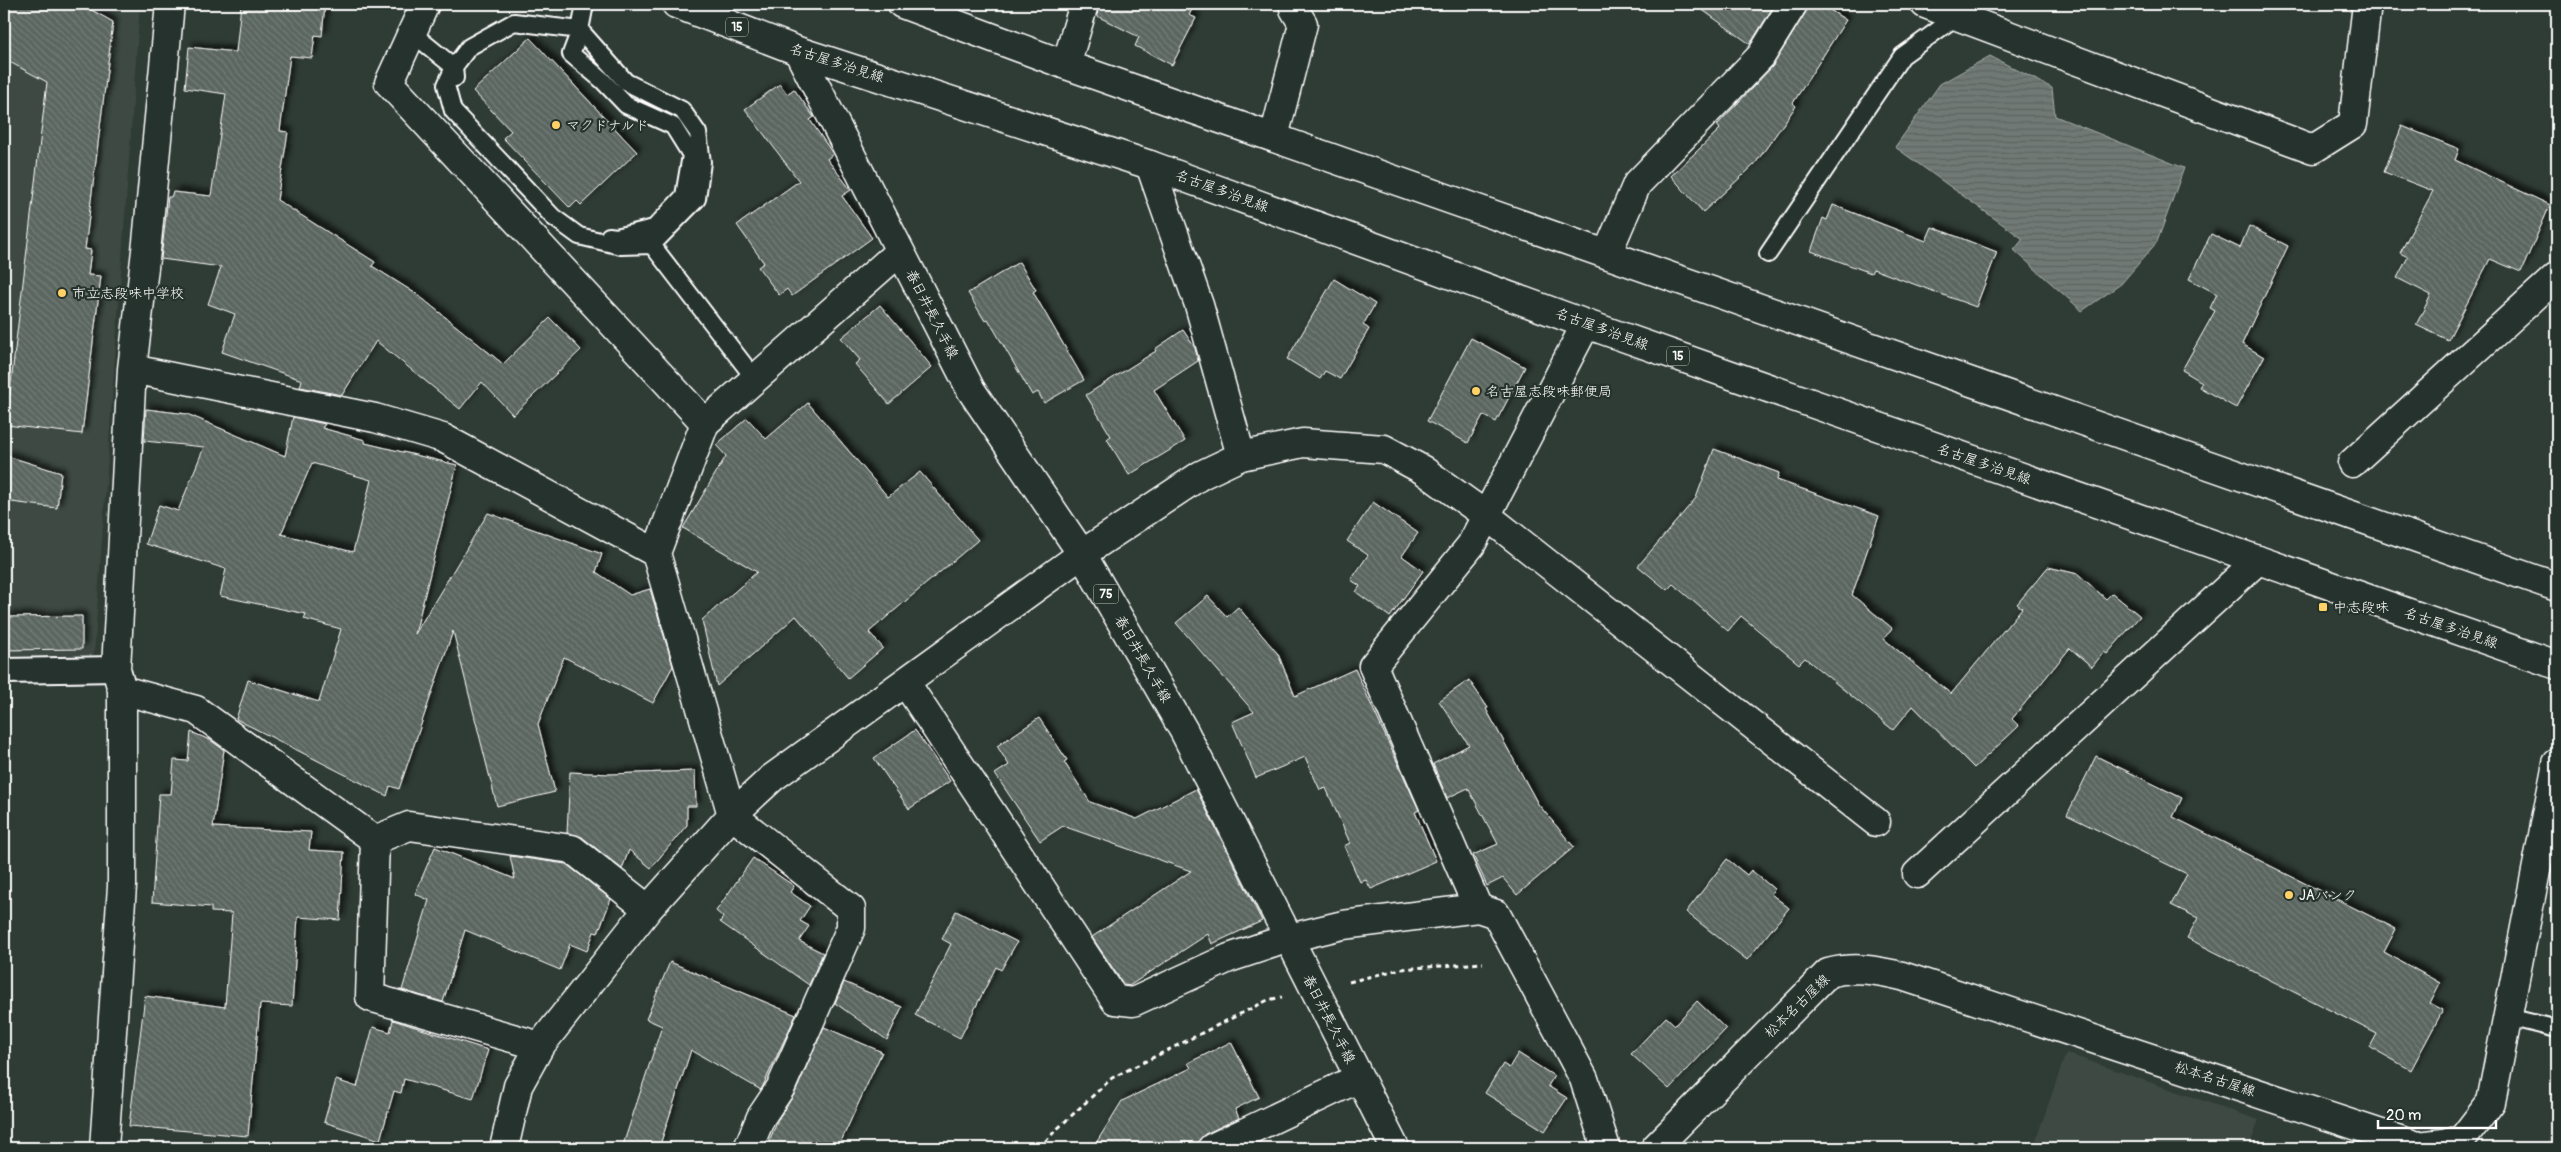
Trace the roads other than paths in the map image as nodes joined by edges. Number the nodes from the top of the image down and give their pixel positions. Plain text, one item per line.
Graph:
1 (170, 4) edge
2 (425, 4) edge
3 (586, 4) edge
4 (676, 4) edge
5 (902, 4) edge
6 (1084, 4) edge
7 (1294, 4) edge
8 (1793, 4) edge
9 (1925, 4) edge
10 (1979, 4) edge
11 (2367, 4) edge
12 (1956, 17) junction
13 (580, 30) junction
14 (412, 33) junction
15 (798, 51) junction
16 (1066, 65) junction
17 (454, 67) junction
18 (1274, 137) junction
19 (1150, 165) junction
20 (652, 245) junction
21 (899, 252) junction
22 (1607, 254) junction
23 (1768, 254) dead end
24 (2557, 276) edge
25 (1586, 324) junction
26 (132, 369) junction
27 (755, 380) junction
28 (706, 423) junction
29 (1240, 456) junction
30 (2352, 463) dead end
31 (1488, 516) junction
32 (656, 553) junction
33 (1082, 554) junction
34 (2258, 560) junction
35 (2557, 587) edge
36 (2557, 665) edge
37 (4, 671) edge
38 (119, 680) junction
39 (906, 684) junction
40 (2557, 763) edge
41 (732, 815) junction
42 (1876, 822) dead end
43 (375, 840) junction
44 (1917, 874) dead end
45 (1478, 908) junction
46 (648, 909) junction
47 (1289, 938) junction
48 (2508, 1017) junction
49 (2557, 1029) edge
50 (540, 1046) junction
51 (1359, 1078) junction
52 (104, 1148) edge
53 (504, 1148) edge
54 (748, 1148) edge
55 (1212, 1148) edge
56 (1395, 1148) edge
57 (1606, 1148) edge
58 (1655, 1148) edge

1 - 26 street
2 - 14 street
3 - 13 lane
4 - 15 street, 名古屋多治見線 / 15
5 - 16 street
6 - 16 street
7 - 18 street
8 - 22 street
9 - 12 street
10 - 12 street
11 - 12 street
12 - 23 lane
13 - 17 lane
13 - 17 lane
13 - 20 lane
14 - 17 lane
14 - 28 street
15 - 19 street, 名古屋多治見線 / 15
15 - 21 street, 春日井長久手線 / 75
16 - 18 street
17 - 20 lane
18 - 22 street
19 - 25 street, 名古屋多治見線 / 15
19 - 29 street
20 - 27 lane
21 - 27 street
21 - 33 street, 春日井長久手線 / 75
22 - 35 street
24 - 30 street
25 - 31 street
25 - 34 street, 名古屋多治見線 / 15
26 - 32 street
26 - 38 street
27 - 28 street
28 - 32 street
29 - 31 street
29 - 33 street
31 - 42 street
31 - 45 street
32 - 41 street
33 - 39 street
33 - 47 street, 春日井長久手線 / 75
34 - 36 street, 名古屋多治見線 / 15
34 - 44 street
37 - 38 street
38 - 43 street
38 - 52 street
39 - 41 street
39 - 47 street
40 - 48 street, 松本名古屋線
41 - 46 street
41 - 54 street
43 - 46 street
43 - 50 street
45 - 47 street
45 - 57 street
46 - 50 street
47 - 51 street, 春日井長久手線 / 75
48 - 49 lane
48 - 58 street, 松本名古屋線
50 - 53 street
51 - 55 street
51 - 56 street, 春日井長久手線 / 75

